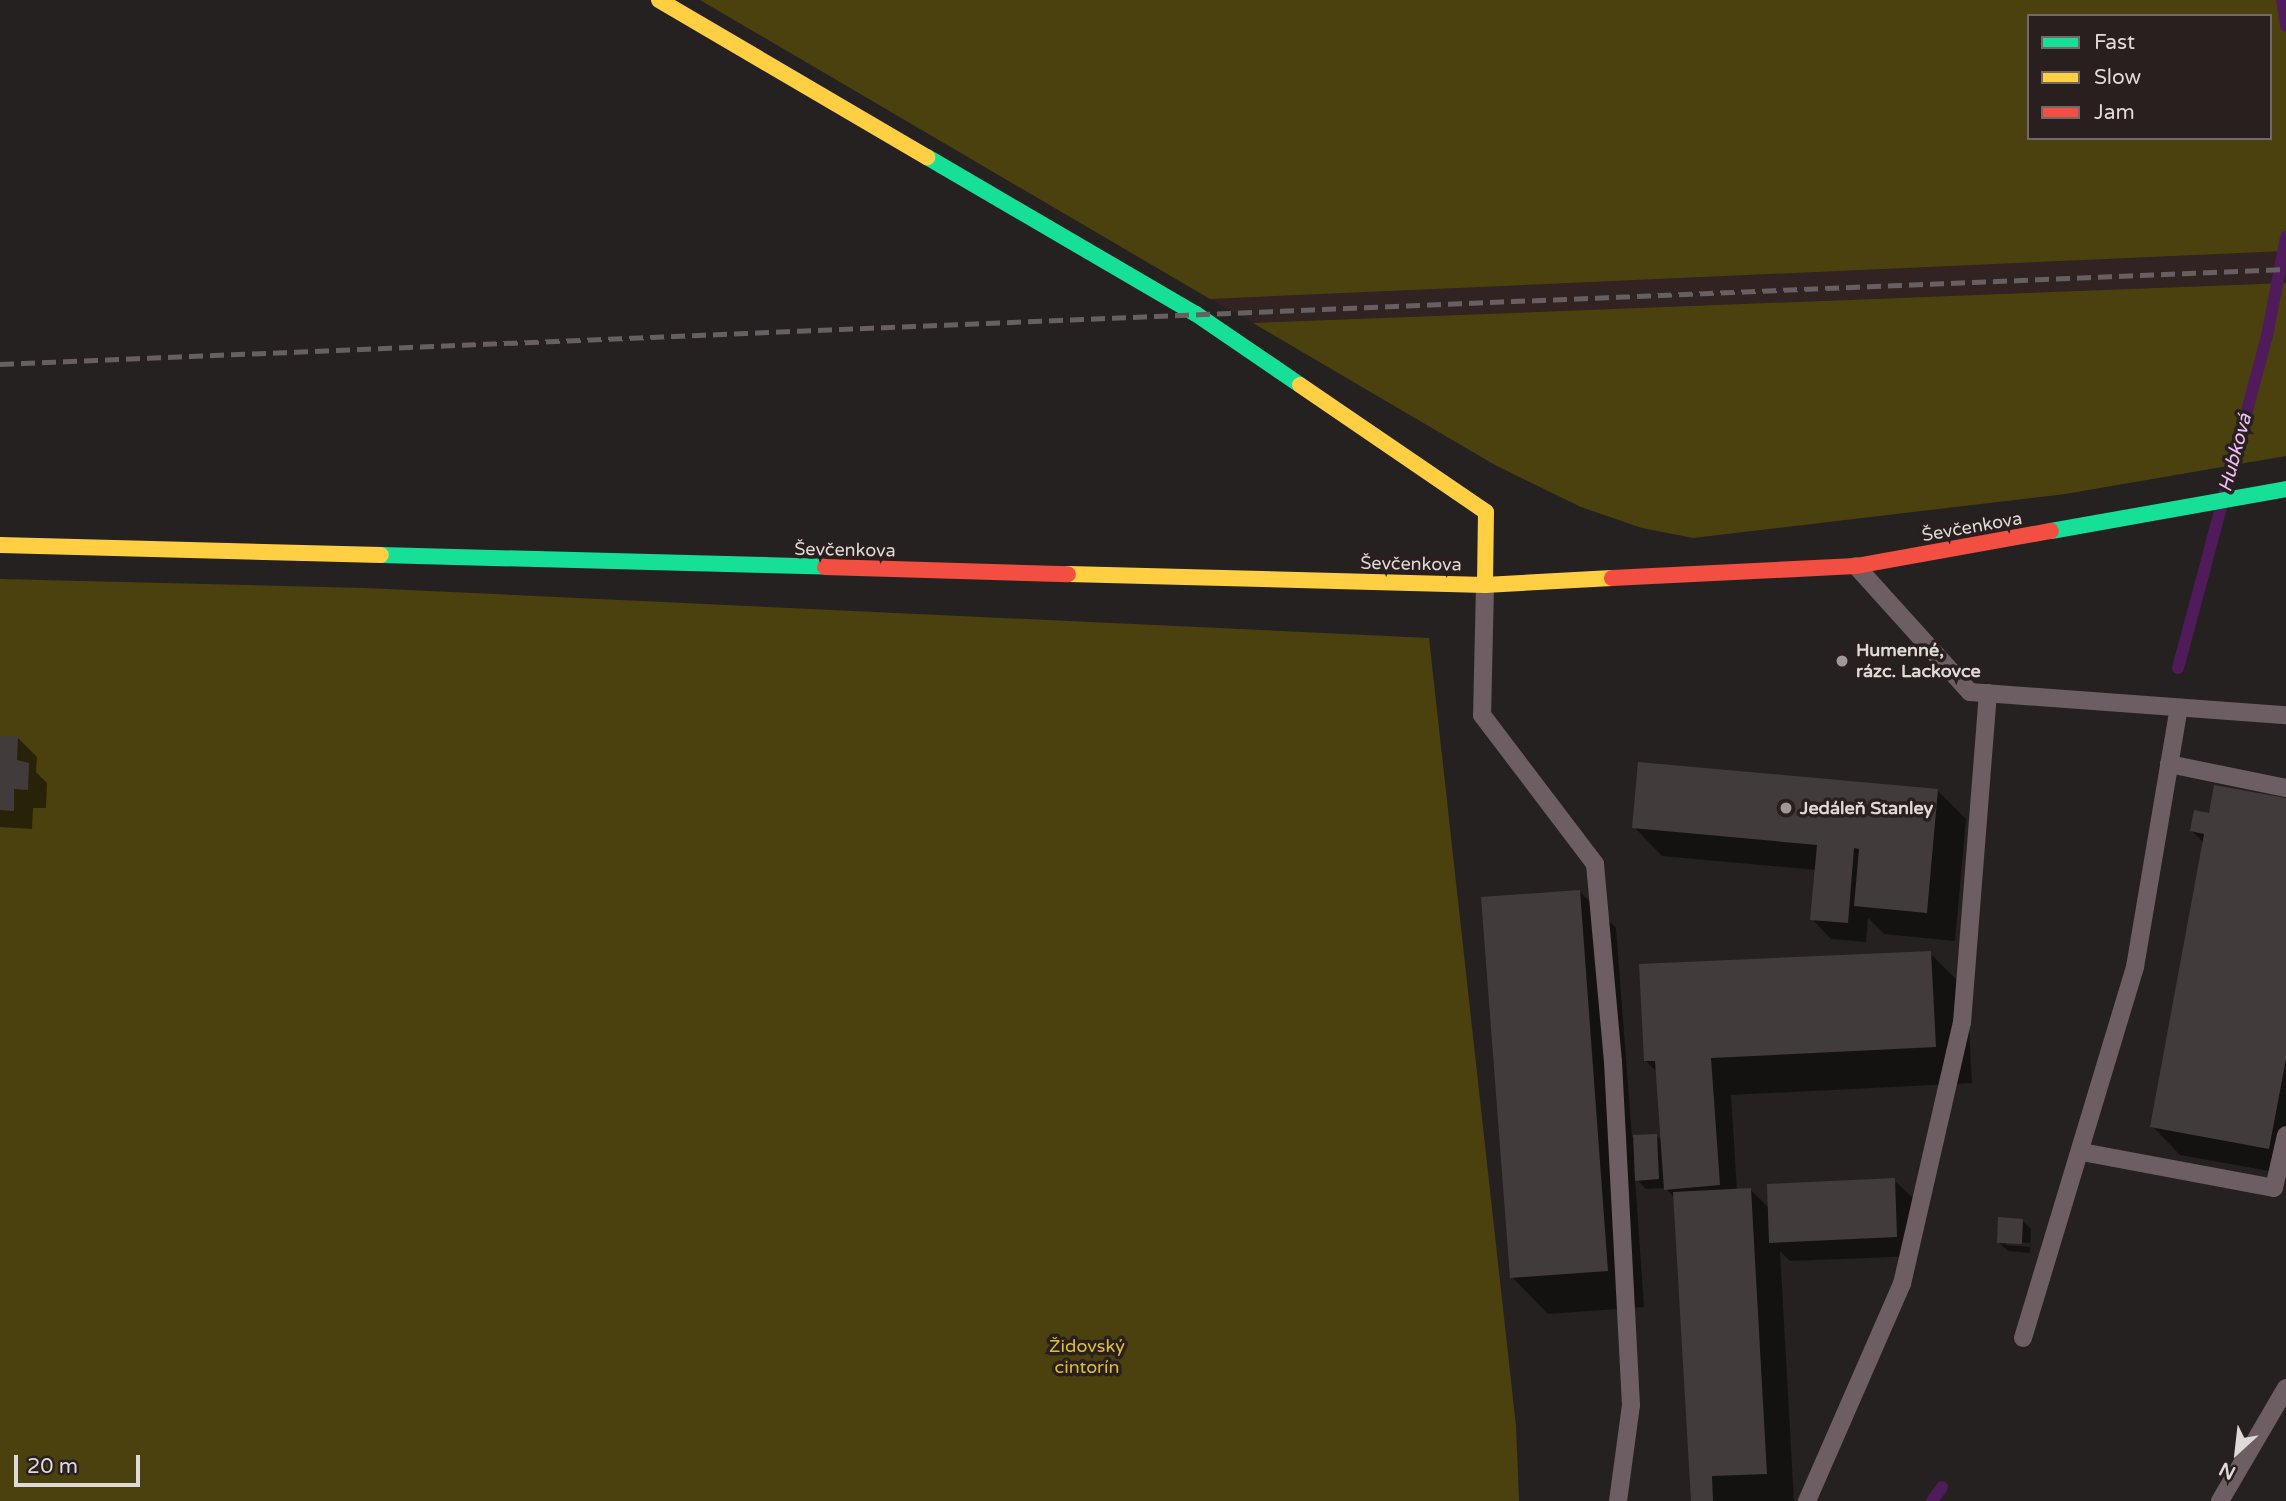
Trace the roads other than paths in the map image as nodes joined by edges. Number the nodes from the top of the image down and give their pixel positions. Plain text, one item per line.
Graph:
1 (659, 0) edge
2 (2280, 491) edge
3 (0, 545) edge
4 (1856, 566) junction
5 (1485, 585) junction
6 (1988, 693) junction
7 (2179, 708) junction
8 (2286, 715) edge
9 (2169, 764) junction
10 (2286, 788) edge
11 (2286, 1135) edge
12 (2082, 1152) junction
13 (2280, 1189) edge
14 (2023, 1338) dead end
15 (2286, 1388) edge
16 (1618, 1501) edge
17 (1807, 1501) edge
18 (2220, 1501) edge

1 - 5 main road
2 - 4 main road, Ševčenkova
3 - 5 main road, Ševčenkova
4 - 5 main road, Ševčenkova
4 - 6 lane
5 - 16 lane
6 - 7 lane
6 - 17 lane
7 - 8 lane
7 - 9 lane
9 - 10 lane
9 - 12 lane
11 - 13 lane
12 - 13 lane
12 - 14 lane
15 - 18 lane

